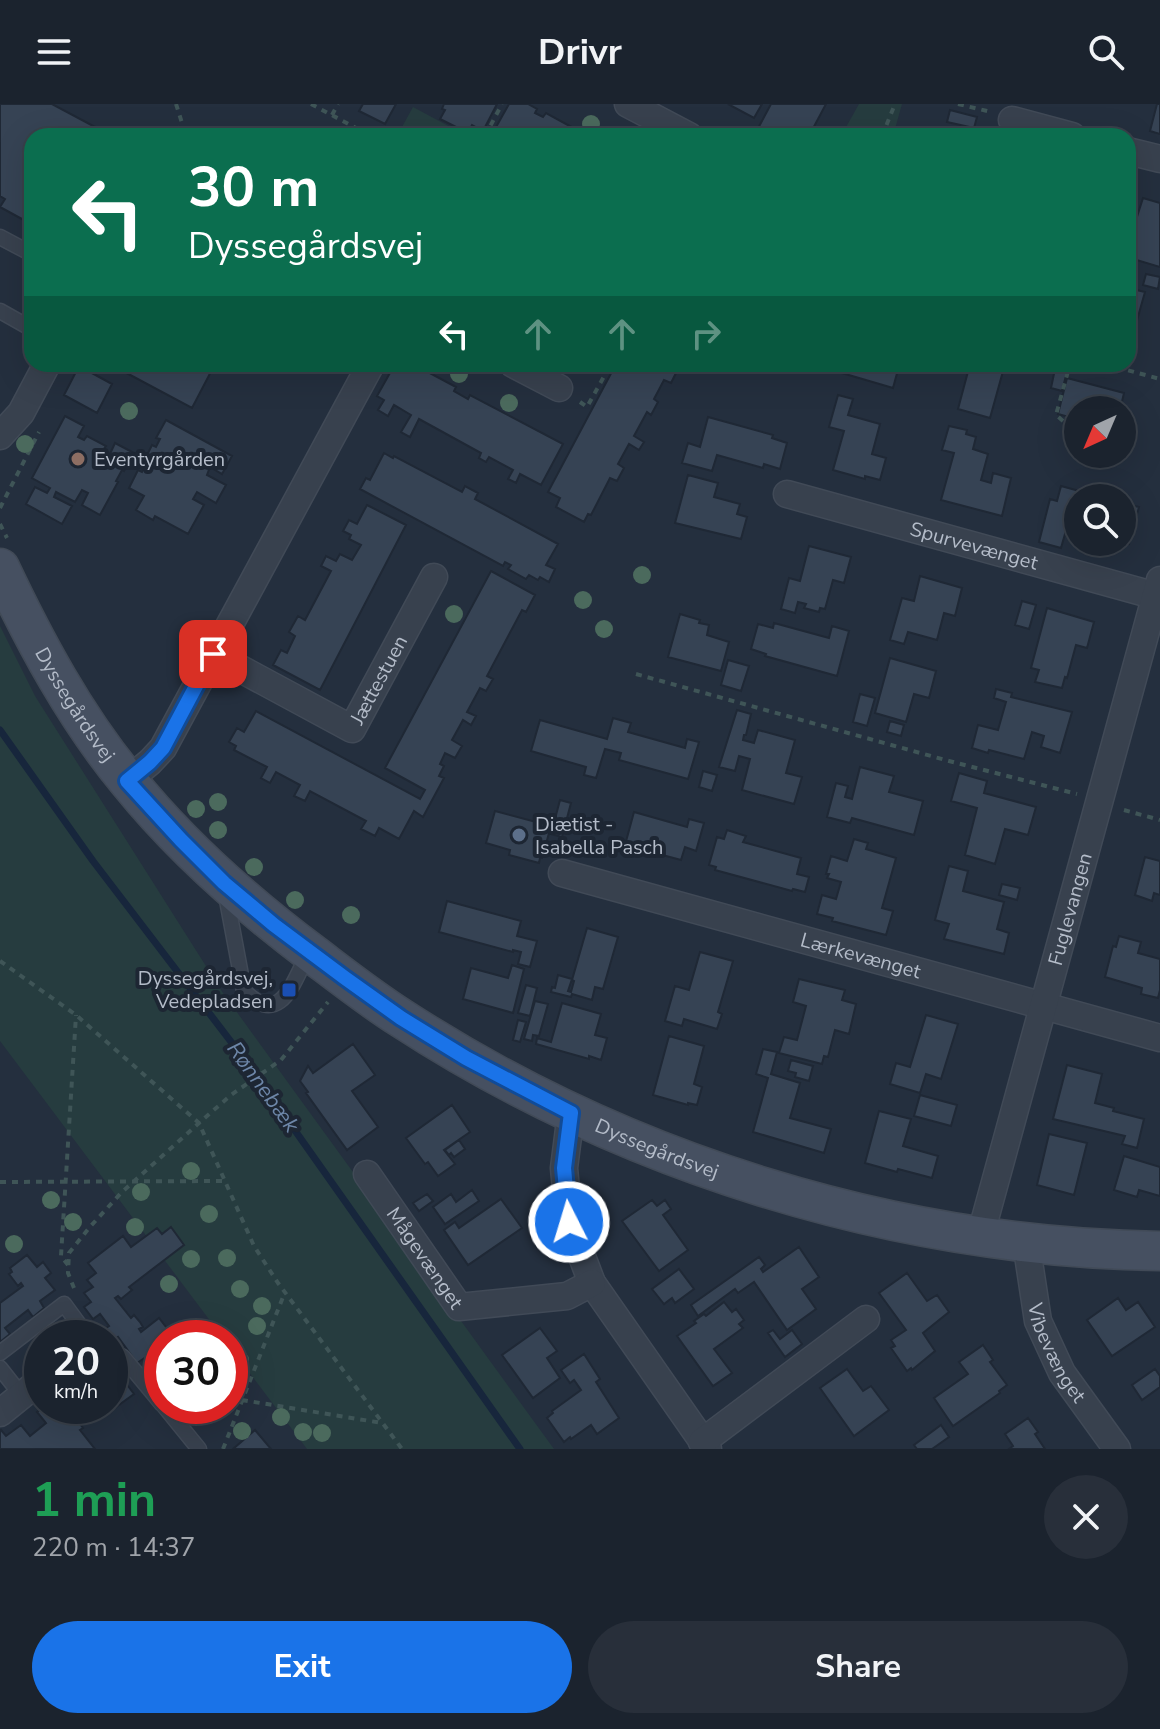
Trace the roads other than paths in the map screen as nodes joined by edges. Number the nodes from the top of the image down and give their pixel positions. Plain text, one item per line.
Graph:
1 (628, 104) edge
2 (1012, 120) road end
3 (674, 128) edge
4 (1042, 128) edge
5 (1136, 153) edge
6 (1160, 159) edge
7 (0, 237) edge
8 (24, 250) edge
9 (0, 311) edge
10 (24, 324) edge
11 (43, 372) edge
12 (367, 372) edge
13 (528, 372) edge
14 (559, 388) road end
15 (0, 436) edge
16 (787, 494) dead end
17 (6, 558) edge
18 (434, 577) dead end
19 (1159, 591) edge
20 (213, 654) junction
21 (127, 781) junction
22 (562, 873) dead end
23 (224, 883) junction
24 (309, 952) junction
25 (1043, 1006) junction
26 (1160, 1038) edge
27 (571, 1113) junction
28 (367, 1174) dead end
29 (980, 1237) junction
30 (1026, 1242) junction
31 (1160, 1251) edge
32 (592, 1283) junction
33 (866, 1319) dead end
34 (43, 1320) edge
35 (76, 1320) edge
36 (24, 1335) edge
37 (0, 1353) edge
38 (128, 1363) edge
39 (0, 1368) edge
40 (24, 1382) edge
41 (144, 1382) edge
42 (24, 1394) edge
43 (0, 1413) edge
44 (179, 1424) edge
45 (705, 1445) edge
46 (199, 1449) edge
47 (1117, 1449) edge

1 - 3 street
2 - 4 street
5 - 6 street
7 - 8 lane
9 - 10 lane
11 - 15 street
12 - 20 street
13 - 14 street
16 - 19 street, Spurvevænget
17 - 21 street, Dyssegårdsvej
18 - 20 street, Jættestuen
19 - 25 street, Fuglevangen
20 - 21 street
21 - 23 street, Dyssegårdsvej
22 - 25 street, Lærkevænget
23 - 24 street, Dyssegårdsvej
23 - 24 lane
24 - 27 street, Dyssegårdsvej
25 - 26 street, Lærkevænget
25 - 29 street, Fuglevangen
27 - 29 street, Dyssegårdsvej
27 - 32 street
28 - 32 street, Mågevænget
29 - 30 street, Dyssegårdsvej
30 - 31 street, Dyssegårdsvej
30 - 47 street, Vibevænget
32 - 45 street
33 - 45 street
34 - 35 lane
36 - 37 lane
38 - 41 lane
39 - 40 lane
42 - 43 street
44 - 46 lane

